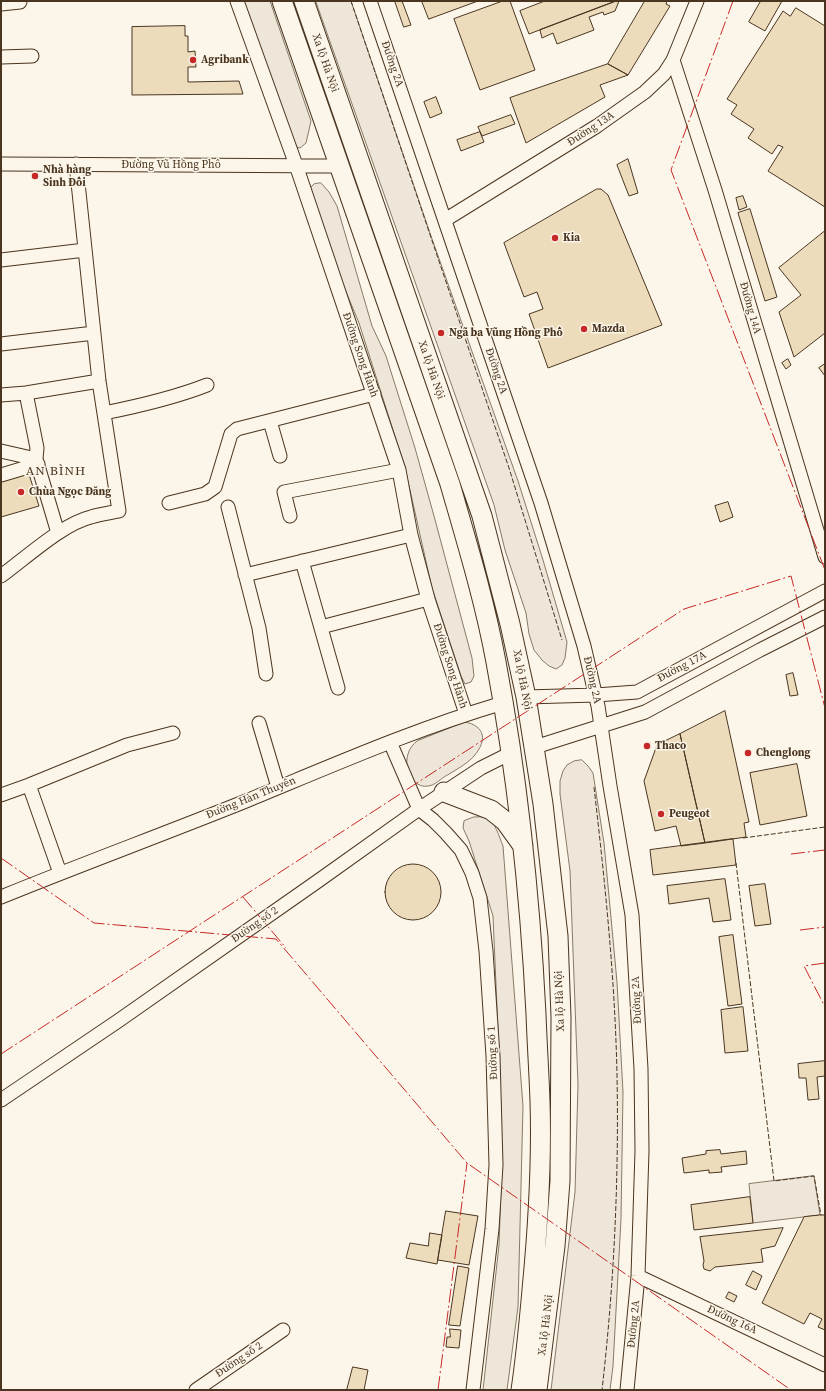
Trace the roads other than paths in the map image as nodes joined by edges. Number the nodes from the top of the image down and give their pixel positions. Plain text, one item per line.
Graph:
1 (237, 1) edge
2 (282, 1) edge
3 (304, 1) edge
4 (370, 1) edge
5 (697, 1) edge
6 (20, 2) edge
7 (1, 4) edge
8 (32, 56) dead end
9 (1, 57) edge
10 (673, 60) junction
11 (1, 164) edge
12 (76, 164) junction
13 (296, 165) junction
14 (340, 166) junction
15 (445, 220) junction
16 (85, 250) junction
17 (1, 260) edge
18 (94, 333) junction
19 (1, 344) edge
20 (100, 381) junction
21 (207, 385) dead end
22 (26, 393) junction
23 (374, 394) junction
24 (1, 395) edge
25 (104, 413) junction
26 (270, 421) junction
27 (1, 451) edge
28 (280, 456) dead end
29 (37, 462) junction
30 (399, 470) junction
31 (1, 475) edge
32 (169, 503) dead end
33 (228, 507) dead end
34 (290, 516) dead end
35 (58, 533) junction
36 (411, 535) junction
37 (825, 558) edge
38 (302, 560) junction
39 (245, 575) junction
40 (1, 576) edge
41 (825, 591) edge
42 (428, 599) junction
43 (825, 618) edge
44 (321, 627) junction
45 (266, 674) dead end
46 (338, 688) dead end
47 (596, 695) junction
48 (526, 697) junction
49 (503, 703) junction
50 (466, 714) junction
51 (259, 723) dead end
52 (602, 726) junction
53 (173, 733) dead end
54 (390, 742) junction
55 (535, 747) junction
56 (511, 753) junction
57 (29, 785) junction
58 (278, 787) junction
59 (444, 792) junction
60 (1, 794) edge
61 (419, 808) junction
62 (523, 847) junction
63 (60, 873) junction
64 (1, 897) edge
65 (1, 1100) edge
66 (638, 1276) junction
67 (283, 1330) dead end
68 (825, 1365) edge
69 (196, 1390) edge
70 (473, 1390) edge
71 (521, 1390) edge
72 (537, 1390) edge
73 (627, 1390) edge

1 - 13 street, Đường Song Hành
2 - 14 highway, Xa lộ Hà Nội
3 - 48 highway, Xa lộ Hà Nội
4 - 15 street, Đường 2A
5 - 10 street, Đường 13A
6 - 7 street
8 - 9 street
10 - 15 street, Đường 13A
10 - 37 street, Đường 14A
11 - 12 street, Đường Vũ Hồng Phô
12 - 13 street, Đường Vũ Hồng Phô
12 - 16 street
13 - 14 street, Đường Vũ Hồng Phô
13 - 23 street, Đường Song Hành
14 - 49 highway, Xa lộ Hà Nội
15 - 47 street, Đường 2A
16 - 17 street
16 - 18 street
18 - 19 street
18 - 20 street
20 - 22 street
20 - 25 street
21 - 25 street
22 - 24 street
22 - 29 street
23 - 26 street
23 - 30 street, Đường Song Hành
25 - 35 street
26 - 28 street
26 - 32 street
27 - 29 street
29 - 31 street
29 - 35 street
30 - 34 street
30 - 36 street, Đường Song Hành
33 - 39 street
35 - 40 street
36 - 38 street
36 - 42 street, Đường Song Hành
38 - 39 street
38 - 44 street
39 - 45 street
41 - 47 street, Đường 17A
42 - 44 street
42 - 50 street, Đường Song Hành
43 - 52 street, Đường 17A
44 - 46 street
47 - 48 street, Đường 17A
47 - 52 street, Đường 2A
48 - 49 highway
48 - 55 highway, Xa lộ Hà Nội
49 - 50 street, Đường Hàn Thuyên
49 - 56 highway, Xa lộ Hà Nội
50 - 54 street, Đường Hàn Thuyên
51 - 58 street
52 - 55 street, Đường 17A
52 - 66 street, Đường 2A
53 - 57 street
54 - 58 street, Đường Hàn Thuyên
54 - 61 street, Đường số 1
55 - 56 highway
55 - 72 highway, Xa lộ Hà Nội
56 - 59 street, Đường số 2
56 - 62 highway, Xa lộ Hà Nội
57 - 60 street
57 - 63 street
58 - 63 street, Đường Hàn Thuyên
59 - 61 street, Đường số 2
59 - 62 highway
61 - 65 street, Đường số 2
61 - 70 street, Đường số 1
62 - 71 highway, Xa lộ Hà Nội
63 - 64 street, Đường Hàn Thuyên
66 - 68 street, Đường 16A
66 - 73 street, Đường 2A
67 - 69 street, Đường số 2

